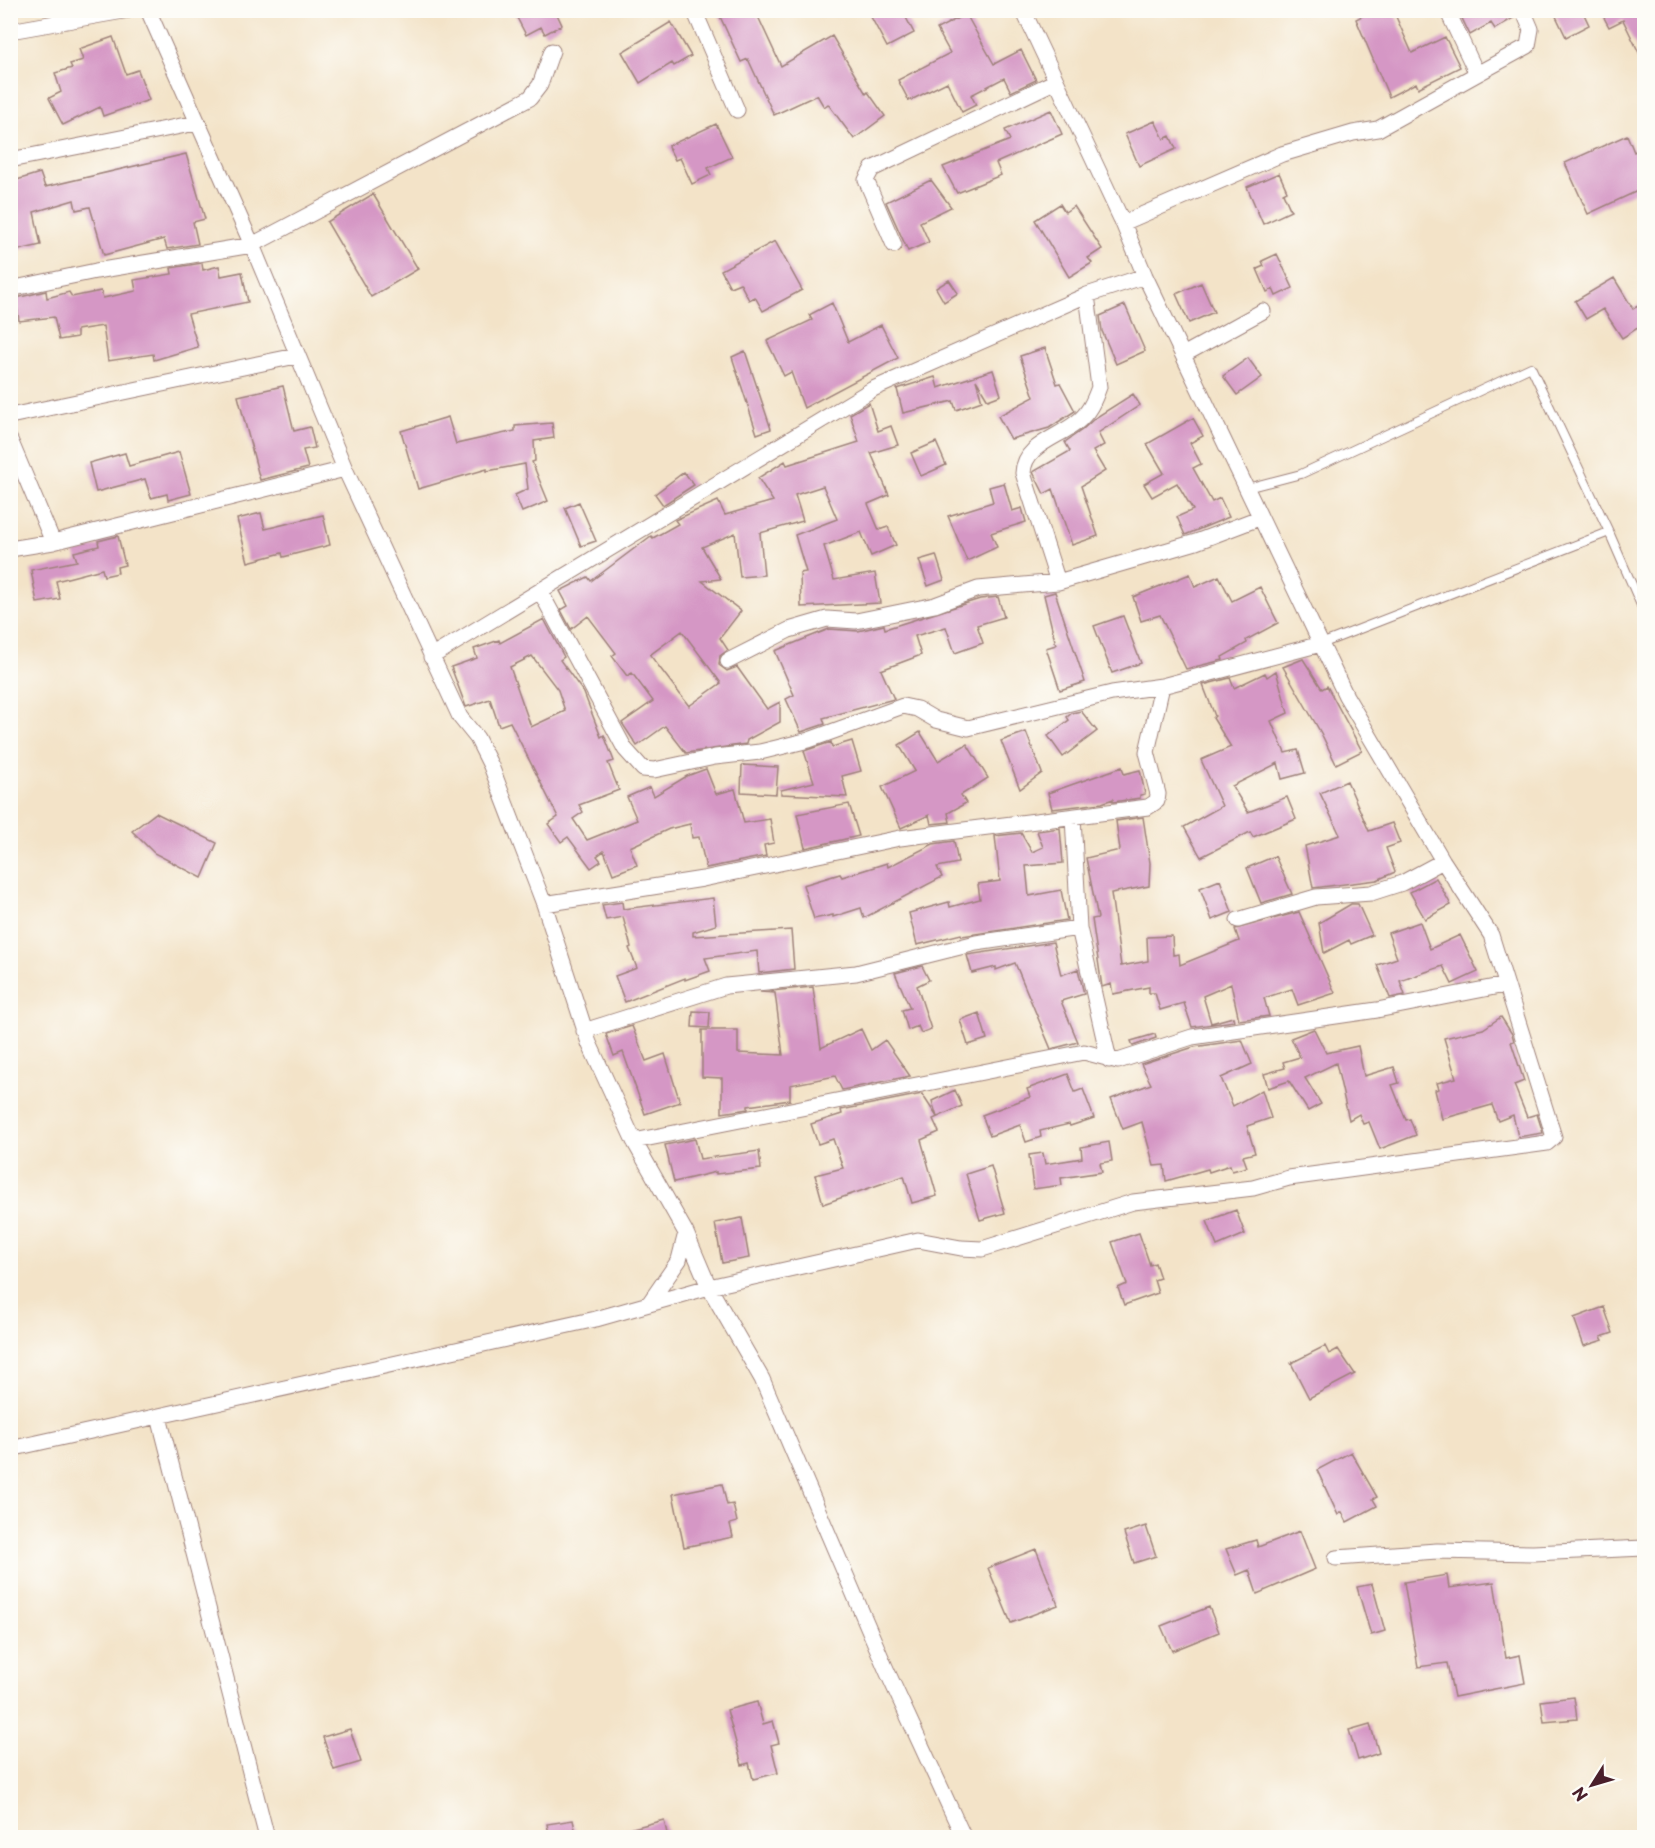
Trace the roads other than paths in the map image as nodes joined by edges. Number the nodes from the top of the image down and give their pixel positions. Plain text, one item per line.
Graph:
1 (129, 10) edge
2 (148, 10) edge
3 (694, 10) edge
4 (1023, 10) edge
5 (1448, 10) edge
6 (1523, 10) edge
7 (10, 31) edge
8 (552, 51) dead end
9 (1477, 74) junction
10 (1056, 81) junction
11 (737, 110) dead end
12 (196, 123) junction
13 (10, 160) edge
14 (1123, 223) junction
15 (252, 245) junction
16 (894, 245) dead end
17 (1145, 276) junction
18 (10, 289) edge
19 (1087, 295) junction
20 (1263, 311) dead end
21 (1183, 355) junction
22 (296, 356) junction
23 (10, 416) edge
24 (10, 440) edge
25 (345, 469) junction
26 (1247, 488) junction
27 (1259, 518) junction
28 (1609, 532) junction
29 (53, 542) junction
30 (10, 549) edge
31 (1058, 582) junction
32 (540, 591) junction
33 (1644, 612) edge
34 (1321, 644) junction
35 (431, 657) junction
36 (728, 660) dead end
37 (1162, 686) junction
38 (1073, 817) junction
39 (1443, 861) junction
40 (544, 904) junction
41 (1238, 920) dead end
42 (1079, 928) junction
43 (1505, 985) junction
44 (584, 1031) junction
45 (1109, 1060) junction
46 (634, 1141) junction
47 (686, 1233) junction
48 (709, 1287) junction
49 (650, 1302) junction
50 (159, 1417) junction
51 (10, 1449) edge
52 (1644, 1548) edge
53 (1336, 1558) dead end
54 (267, 1838) edge
55 (964, 1838) edge

1 - 7 street
2 - 12 street
3 - 11 street
4 - 10 street
5 - 9 street
6 - 9 street
8 - 15 street
9 - 14 street
10 - 14 street
10 - 16 street
12 - 13 street
12 - 15 street
14 - 17 street
15 - 18 street
15 - 22 street
17 - 19 street
17 - 21 street
19 - 31 street
19 - 32 street
20 - 21 street
21 - 26 street
22 - 23 street
22 - 25 street
24 - 29 street
25 - 29 street
25 - 35 street
26 - 27 street
26 - 28 lane
27 - 31 street
27 - 34 street
28 - 33 lane
28 - 34 lane
29 - 30 street
31 - 36 street
32 - 35 street
32 - 37 street
34 - 37 street
34 - 39 street
35 - 40 street
37 - 38 street
38 - 40 street
38 - 42 street
39 - 41 street
39 - 43 street
40 - 44 street
42 - 44 street
42 - 45 street
43 - 45 street
43 - 48 street
44 - 46 street
45 - 46 street
46 - 47 street
47 - 48 street
47 - 49 street
48 - 49 street
48 - 55 street
49 - 50 street
50 - 51 street
50 - 54 street
52 - 53 street

